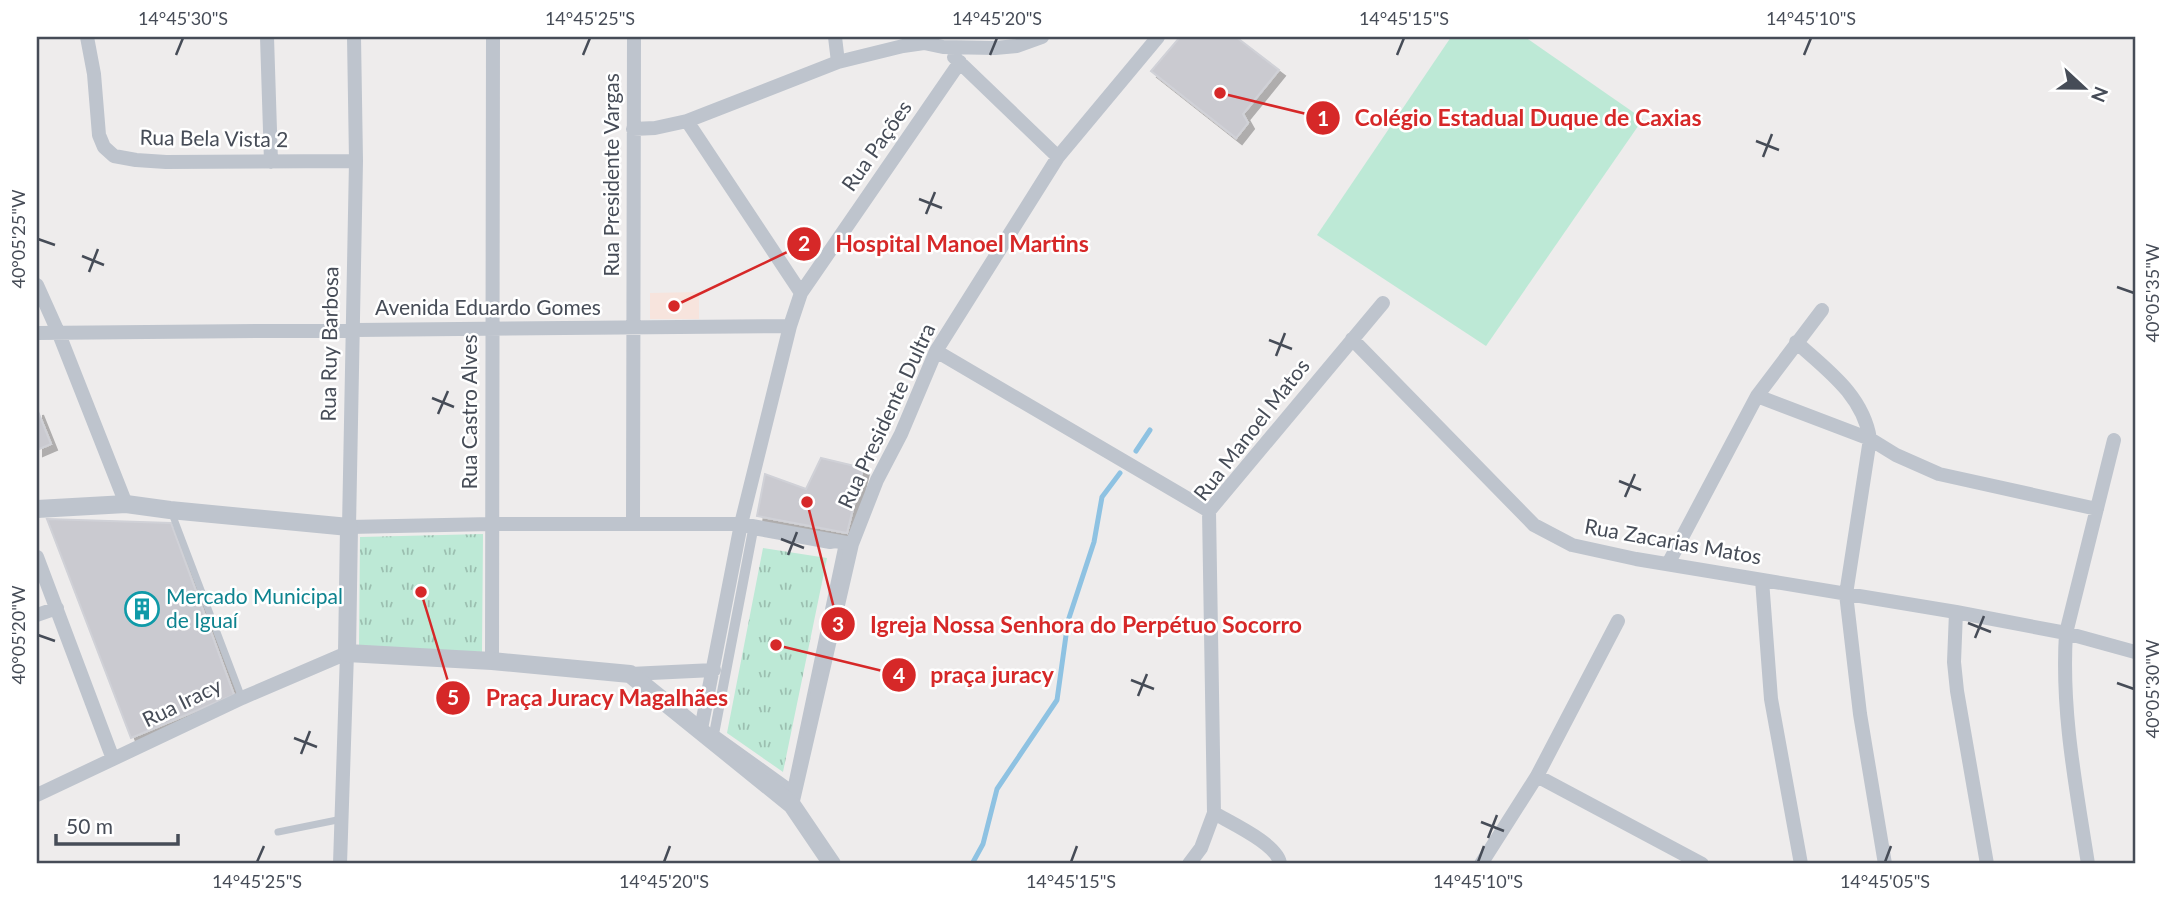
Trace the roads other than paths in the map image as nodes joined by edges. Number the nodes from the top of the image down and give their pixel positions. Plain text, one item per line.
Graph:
1 (87, 37) edge
2 (267, 37) edge
3 (354, 37) edge
4 (493, 37) edge
5 (634, 37) edge
6 (835, 37) edge
7 (1042, 37) edge
8 (1158, 37) edge
9 (943, 47) junction
10 (838, 61) junction
11 (960, 62) junction
12 (687, 121) junction
13 (633, 129) junction
14 (1058, 158) junction
15 (356, 160) junction
16 (271, 162) junction
17 (37, 285) edge
18 (801, 293) junction
19 (1383, 303) dead end
20 (1822, 310) dead end
21 (790, 326) junction
22 (491, 329) junction
23 (632, 329) junction
24 (354, 330) junction
25 (37, 333) edge
26 (59, 334) junction
27 (1352, 339) junction
28 (1796, 342) junction
29 (936, 351) junction
30 (1757, 396) junction
31 (1870, 439) junction
32 (2114, 440) dead end
33 (126, 504) junction
34 (37, 509) edge
35 (2096, 509) junction
36 (170, 510) junction
37 (1209, 512) junction
38 (492, 524) junction
39 (633, 524) junction
40 (741, 524) junction
41 (349, 527) junction
42 (847, 543) junction
43 (37, 557) edge
44 (1668, 564) junction
45 (1762, 580) junction
46 (1846, 594) junction
47 (57, 608) junction
48 (1956, 612) junction
49 (37, 615) edge
50 (1618, 621) dead end
51 (2066, 633) junction
52 (2135, 652) edge
53 (347, 653) junction
54 (492, 662) junction
55 (714, 670) junction
56 (631, 674) junction
57 (242, 698) junction
58 (701, 729) junction
59 (113, 759) junction
60 (1537, 776) junction
61 (37, 795) edge
62 (792, 804) junction
63 (1214, 813) junction
64 (342, 819) junction
65 (278, 832) dead end
66 (340, 864) edge
67 (832, 864) edge
68 (1189, 864) edge
69 (1280, 864) edge
70 (1482, 864) edge
71 (1702, 864) edge
72 (1801, 864) edge
73 (1885, 864) edge
74 (1987, 864) edge
75 (2088, 864) edge

1 - 16 street, Rua Bela Vista 2
2 - 16 street
3 - 15 street, Rua Ruy Barbosa
4 - 22 street, Rua Castro Alves
5 - 13 street, Rua Presidente Vargas
6 - 10 street
7 - 9 street
8 - 14 street, Rua Presidente Dultra
9 - 10 street
9 - 11 street
10 - 12 street
11 - 14 street
11 - 18 street, Rua Pações
12 - 13 street
12 - 18 street
13 - 23 street, Rua Presidente Vargas
14 - 29 street, Rua Presidente Dultra
15 - 16 street, Rua Bela Vista 2
15 - 24 street, Rua Ruy Barbosa
17 - 26 street
18 - 21 street, Rua Pações
19 - 27 street, Rua Manoel Matos
20 - 28 street
21 - 23 street, Avenida Eduardo Gomes
21 - 40 street, Rua Pações
22 - 23 street, Avenida Eduardo Gomes
22 - 24 street, Avenida Eduardo Gomes
22 - 38 street, Rua Castro Alves
23 - 39 street, Rua Presidente Vargas
24 - 26 street, Avenida Eduardo Gomes
24 - 41 street, Rua Ruy Barbosa
25 - 26 street, Avenida Eduardo Gomes
26 - 33 street
27 - 37 street, Rua Manoel Matos
27 - 44 street, Rua Zacarias Matos
28 - 30 street
28 - 31 street
29 - 37 street
29 - 42 street, Rua Presidente Dultra
30 - 31 street
30 - 44 street
31 - 35 street
31 - 46 street
32 - 35 street
33 - 34 street
33 - 36 street
35 - 51 street
36 - 41 street
36 - 57 lane
37 - 63 street, Rua Manoel Matos
38 - 39 street
38 - 41 street
38 - 54 street, Rua Castro Alves
39 - 40 street
40 - 42 street
40 - 55 street, Rua Pações
41 - 53 street, Rua Ruy Barbosa
42 - 42 street
42 - 62 street, Rua Presidente Dultra
43 - 47 street
44 - 45 street, Rua Zacarias Matos
45 - 46 street, Rua Zacarias Matos
45 - 72 street
46 - 48 street, Rua Zacarias Matos
46 - 73 street
47 - 49 street
47 - 59 street
48 - 51 street, Rua Zacarias Matos
48 - 74 street
50 - 60 street
51 - 52 street, Rua Zacarias Matos
51 - 75 street
53 - 54 street
53 - 57 street, Rua Iracy
53 - 64 street
54 - 56 street
55 - 56 street
55 - 58 street, Rua Pações
56 - 58 street
57 - 59 street, Rua Iracy
58 - 62 street
59 - 61 street, Rua Iracy
60 - 70 street
60 - 71 street
62 - 67 street
63 - 68 street
63 - 69 street
64 - 65 lane
64 - 66 street

